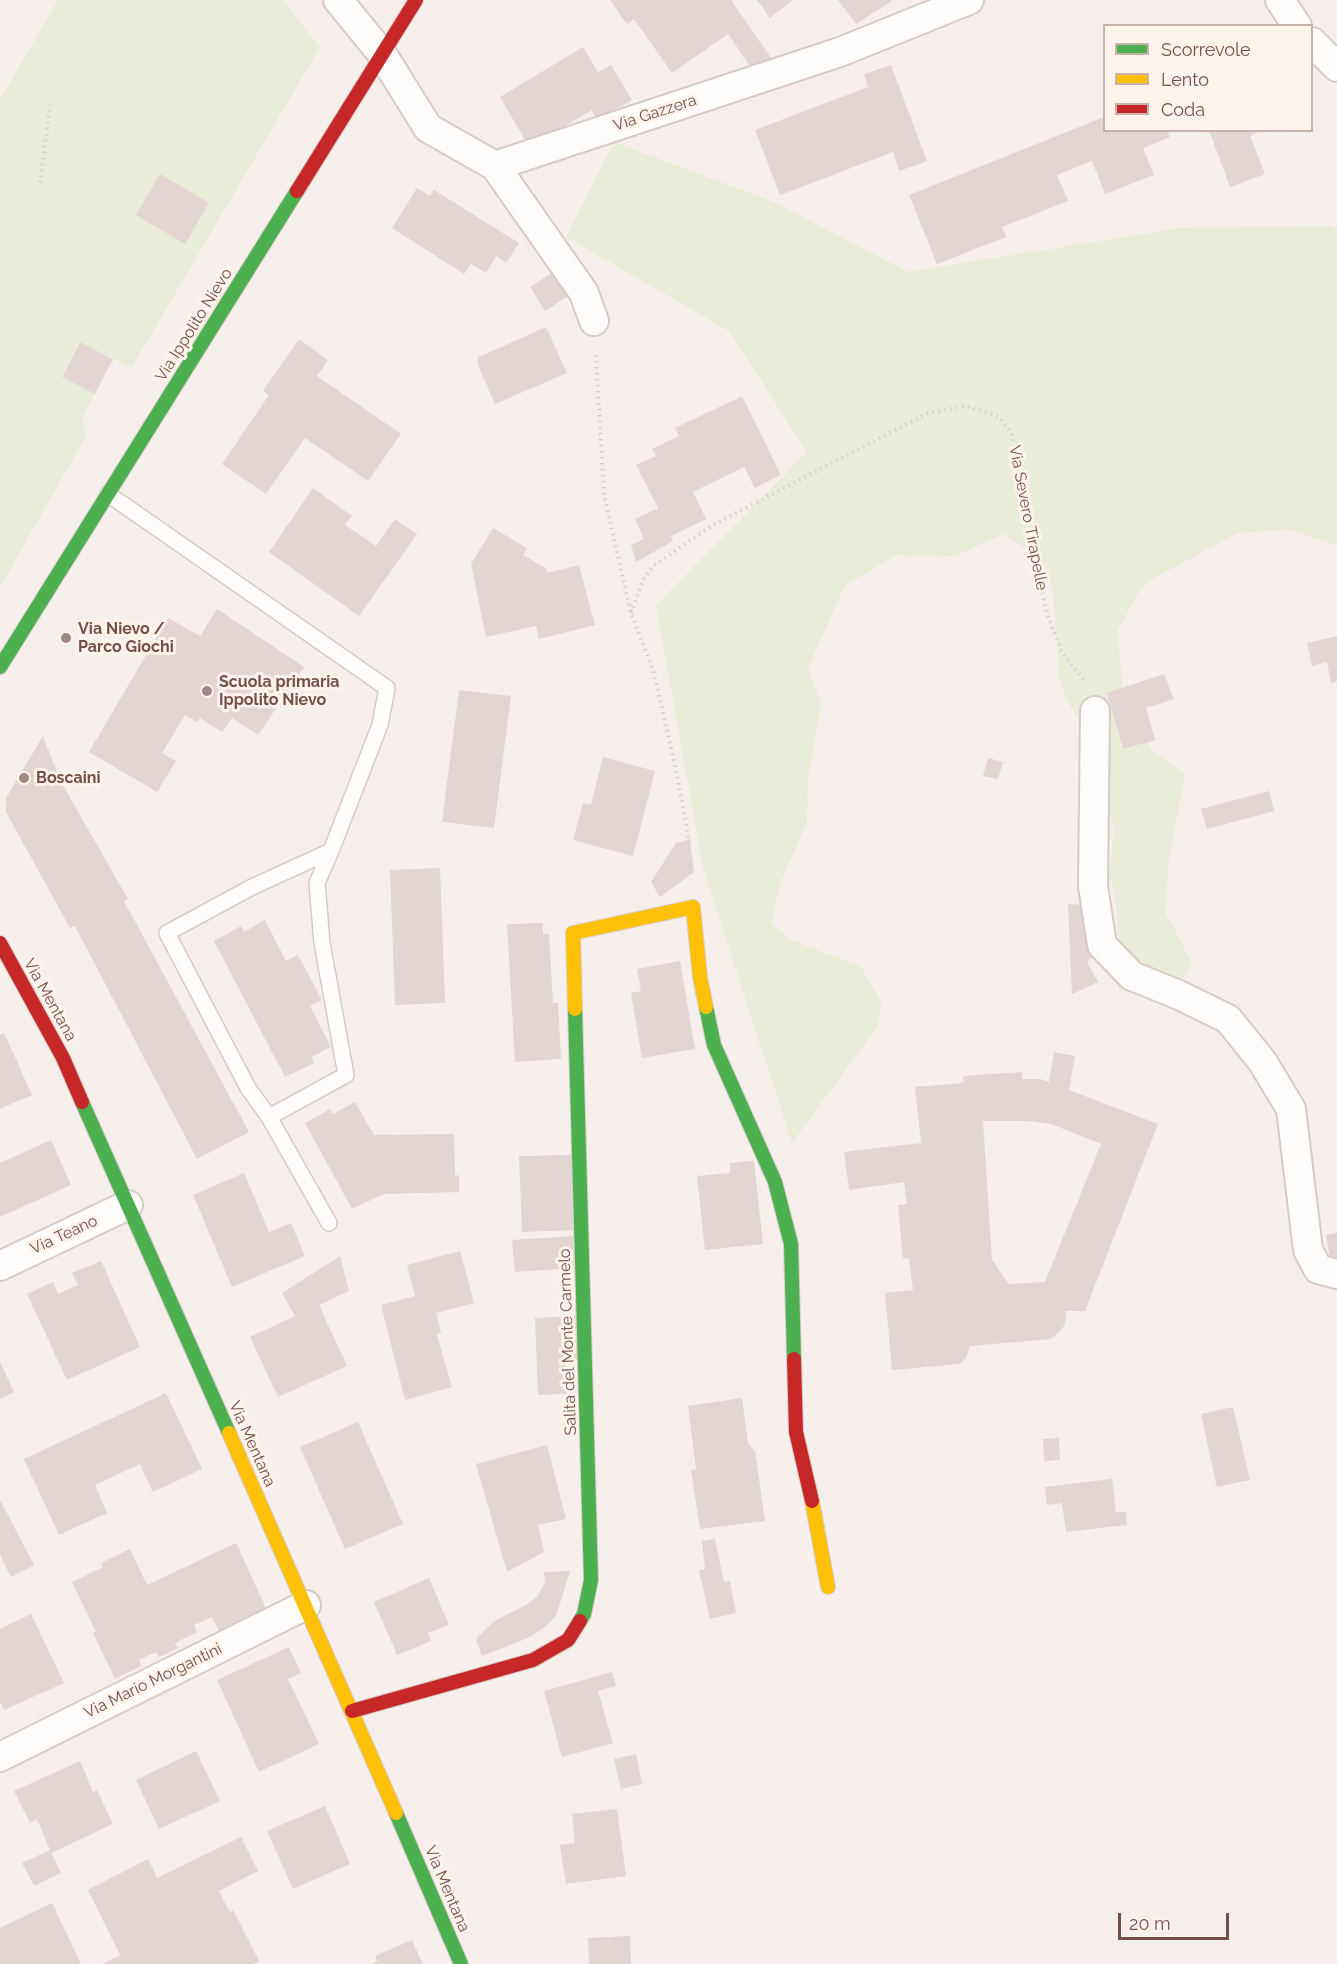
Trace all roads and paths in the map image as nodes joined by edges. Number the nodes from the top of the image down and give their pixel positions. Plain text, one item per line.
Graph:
1 (338, 0) edge
2 (416, 0) edge
3 (969, 0) edge
4 (1280, 0) edge
5 (1296, 24) edge
6 (1313, 44) edge
7 (382, 54) junction
8 (1337, 67) edge
9 (50, 105) dead end
10 (495, 166) junction
11 (40, 183) dead end
12 (594, 321) joint
13 (108, 494) junction
14 (631, 613) junction
15 (0, 667) edge
16 (1095, 711) joint
17 (330, 851) junction
18 (693, 907) junction
19 (0, 943) edge
20 (269, 1117) junction
21 (128, 1205) junction
22 (329, 1223) dead end
23 (0, 1266) edge
24 (1337, 1274) edge
25 (828, 1587) dead end
26 (306, 1605) junction
27 (352, 1711) junction
28 (0, 1756) edge
29 (461, 1964) edge

1 - 7 street
2 - 7 street, Via Ippolito Nievo
3 - 10 street, Via Gazzera
4 - 5 street
6 - 8 street
7 - 10 street
7 - 13 street, Via Ippolito Nievo
9 - 11 path
10 - 12 street
12 - 14 path
13 - 15 street, Via Ippolito Nievo
13 - 17 lane
14 - 16 path, Via Severo Tirapelle
14 - 18 path
16 - 24 street
17 - 20 lane
17 - 20 lane
18 - 25 street
18 - 27 street, Salita del Monte Carmelo
19 - 21 street, Via Mentana
20 - 22 lane
21 - 23 street, Via Teano
21 - 26 street, Via Mentana
26 - 27 street, Via Mentana
26 - 28 street, Via Mario Morgantini
27 - 29 street, Via Mentana

